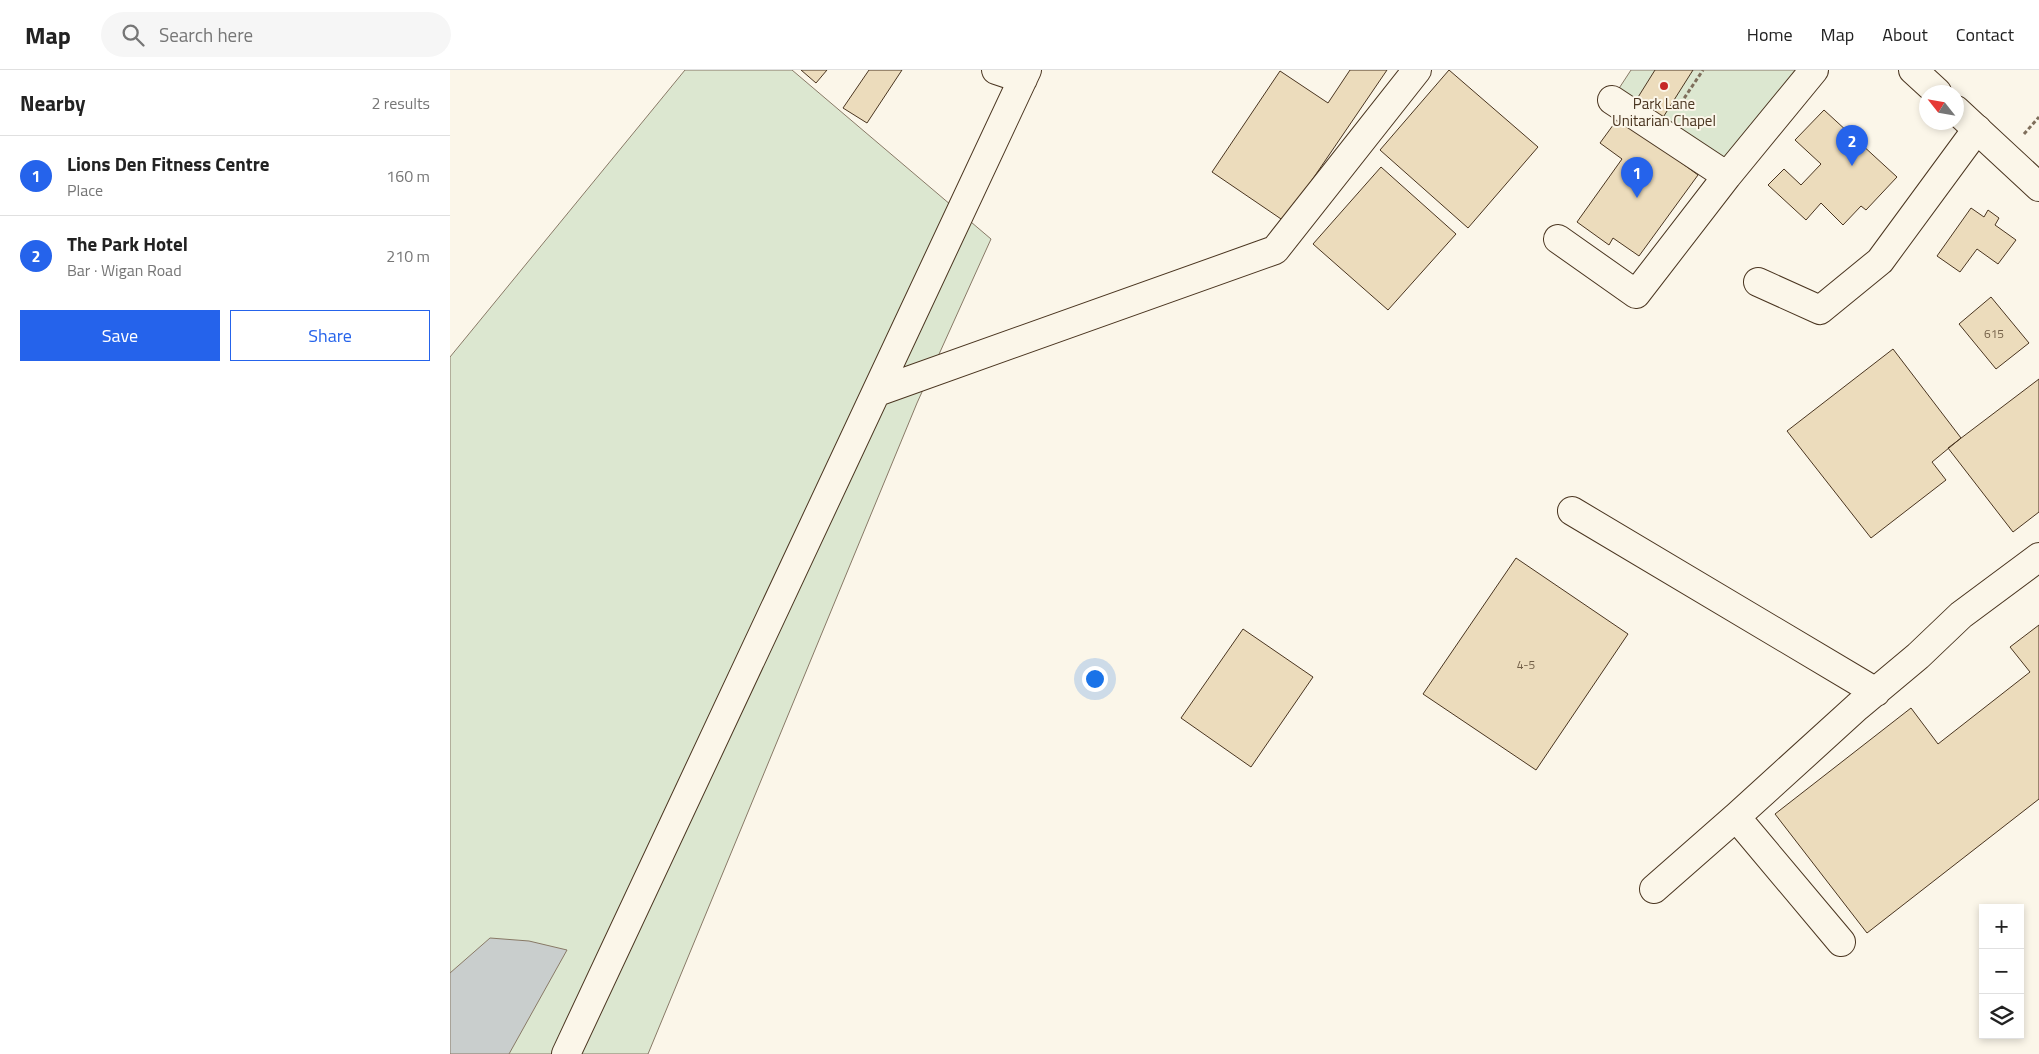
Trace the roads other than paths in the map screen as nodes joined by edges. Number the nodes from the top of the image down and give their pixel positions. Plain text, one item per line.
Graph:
1 (996, 70) edge
2 (1417, 70) edge
3 (1814, 70) edge
4 (1913, 70) edge
5 (1025, 75) edge
6 (1929, 85) edge
7 (1612, 100) dead end
8 (1964, 117) edge
9 (1977, 129) junction
10 (1727, 176) junction
11 (2039, 187) edge
12 (1558, 239) dead end
13 (1758, 282) dead end
14 (877, 392) junction
15 (1572, 510) dead end
16 (2039, 557) edge
17 (1876, 692) junction
18 (1736, 817) junction
19 (1654, 889) dead end
20 (1841, 942) dead end
21 (566, 1054) edge

1 - 5 main road
2 - 14 main road
3 - 10 main road
4 - 6 main road
5 - 14 main road
7 - 10 main road
8 - 9 main road
9 - 11 main road
9 - 13 main road
10 - 12 main road
14 - 21 main road
15 - 17 main road
16 - 17 main road
17 - 18 main road
18 - 19 main road
18 - 20 main road

